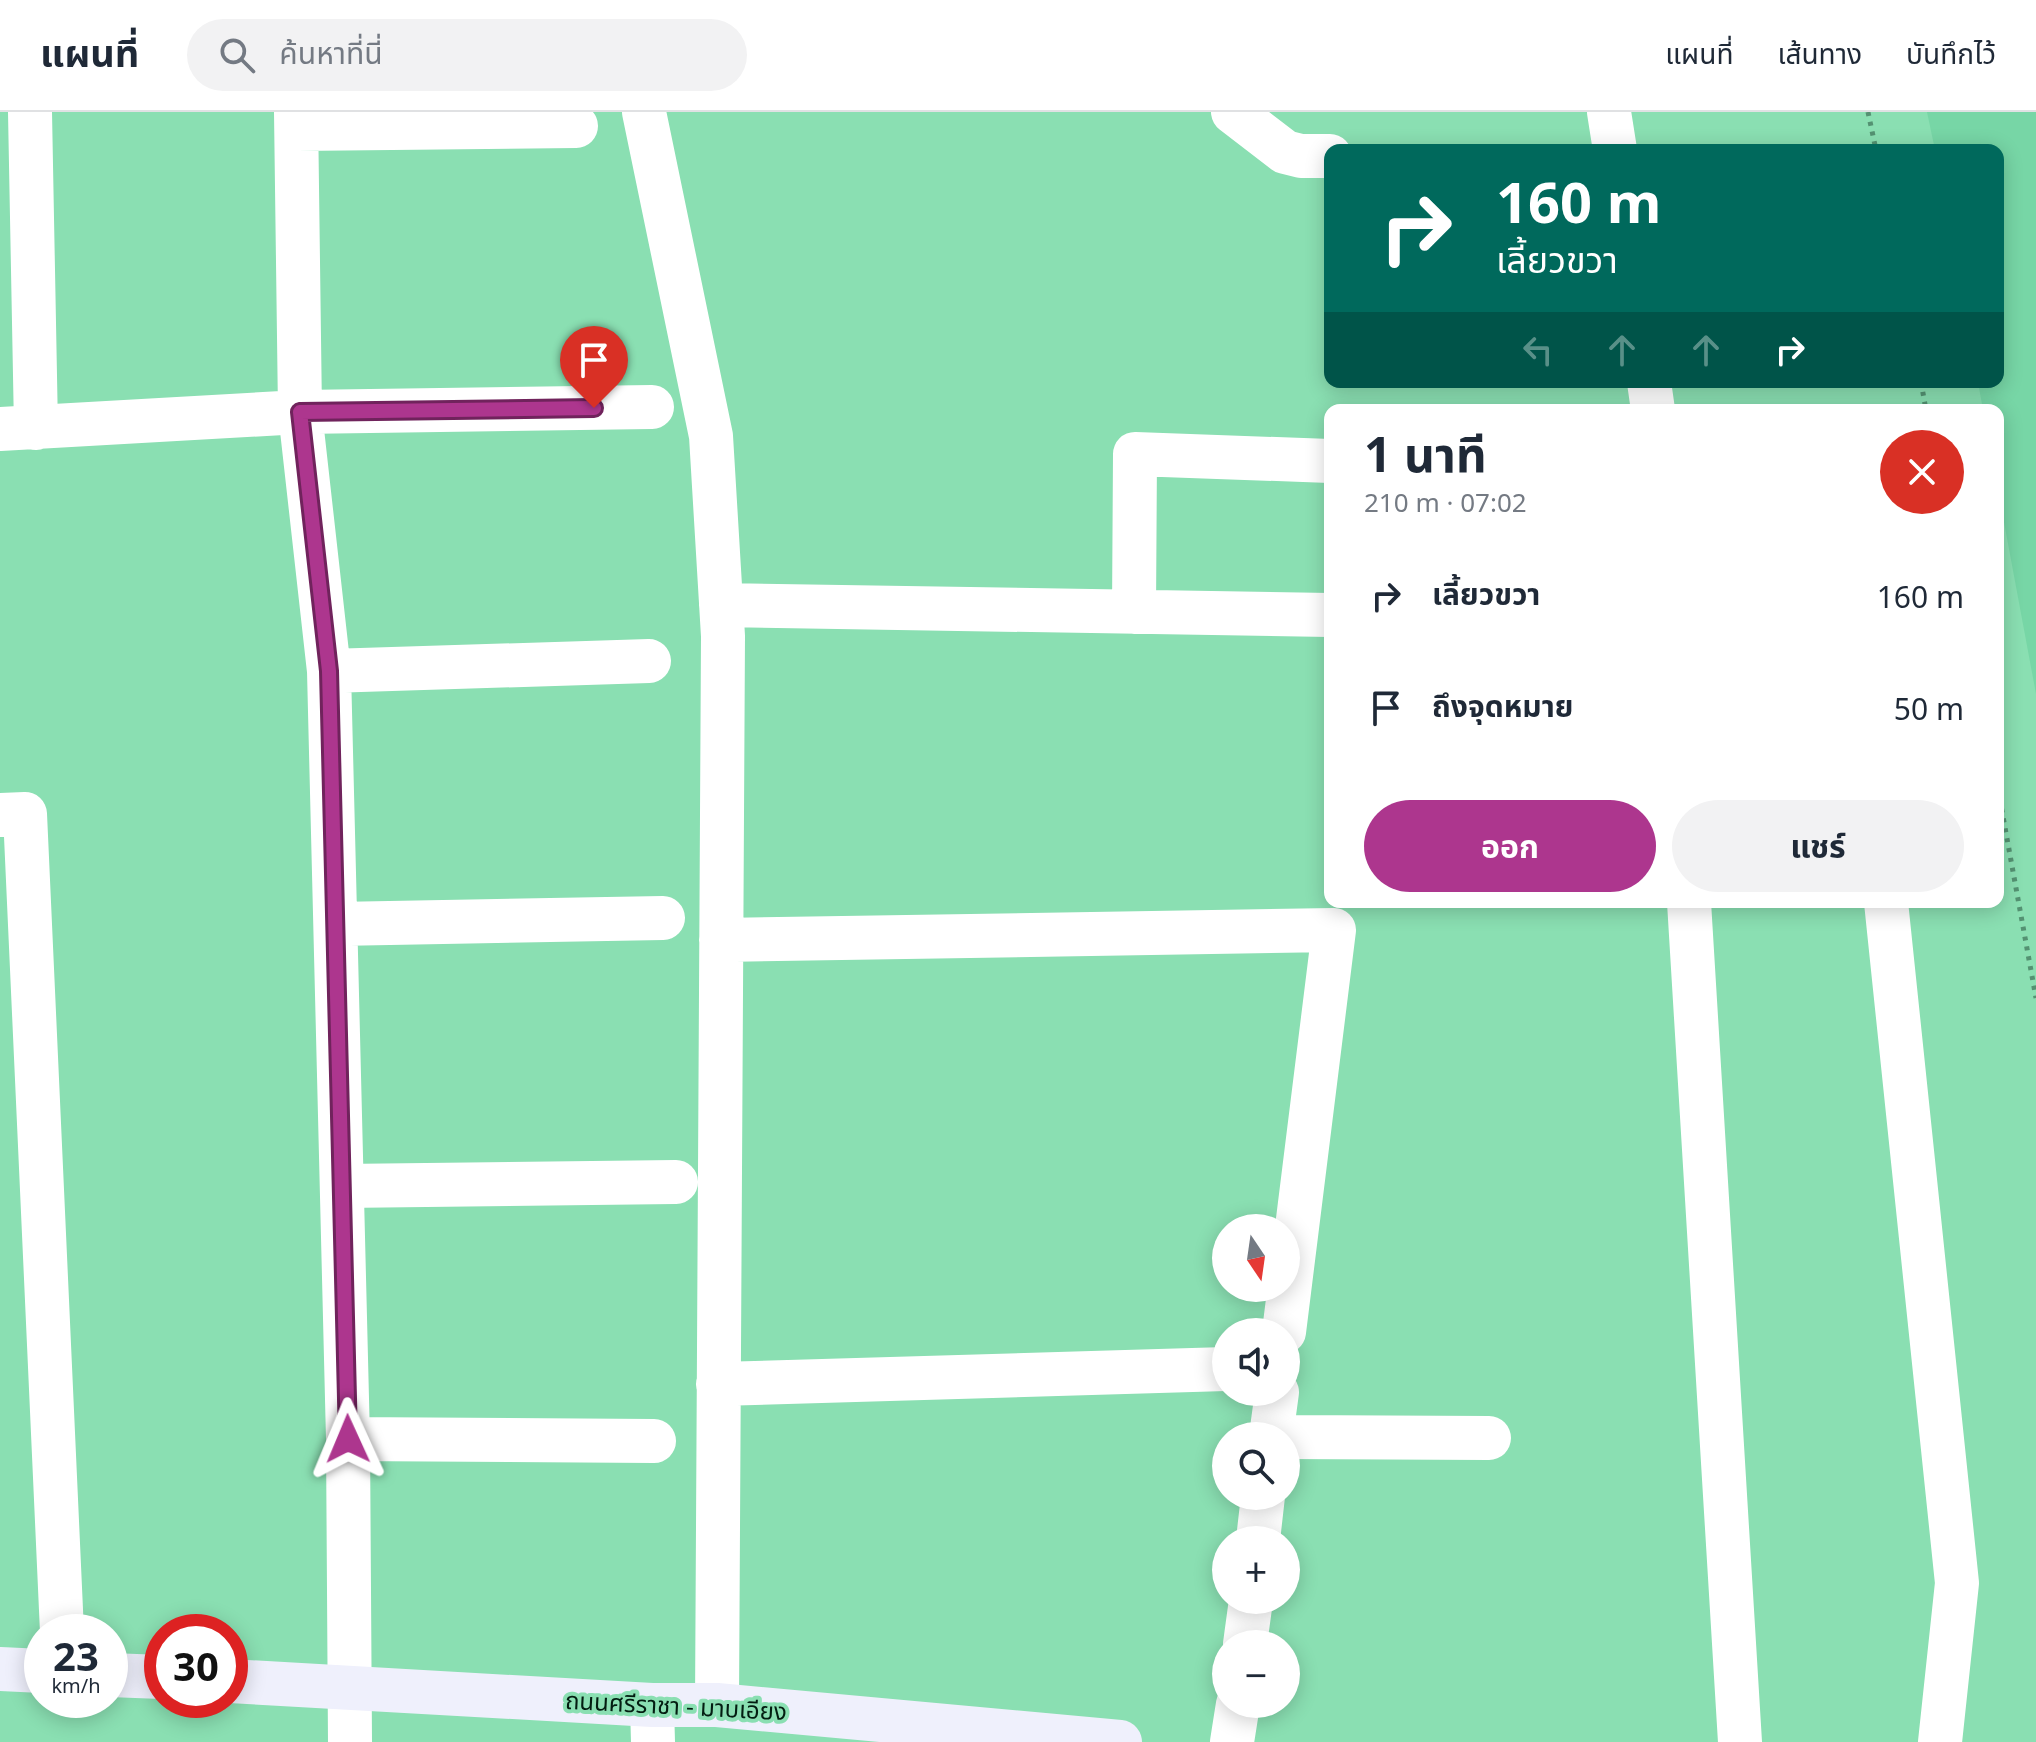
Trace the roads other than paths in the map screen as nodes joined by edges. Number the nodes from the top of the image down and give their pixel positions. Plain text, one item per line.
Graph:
1 (30, 112) edge
2 (644, 112) edge
3 (1233, 112) edge
4 (1609, 112) edge
5 (296, 120) edge
6 (576, 126) dead end
7 (1614, 144) edge
8 (1324, 156) edge
9 (652, 407) dead end
10 (300, 412) junction
11 (18, 429) edge
12 (1324, 461) edge
13 (721, 605) junction
14 (1134, 612) junction
15 (1324, 615) edge
16 (649, 661) dead end
17 (329, 671) junction
18 (0, 815) edge
19 (1689, 908) edge
20 (1887, 908) edge
21 (663, 918) dead end
22 (336, 924) junction
23 (721, 940) junction
24 (676, 1182) dead end
25 (342, 1186) junction
26 (1286, 1318) edge
27 (1212, 1369) edge
28 (718, 1384) junction
29 (1300, 1437) edge
30 (1489, 1438) dead end
31 (348, 1439) junction
32 (654, 1441) dead end
33 (61, 1614) edge
34 (0, 1669) edge
35 (24, 1670) edge
36 (248, 1682) edge
37 (348, 1686) junction
38 (717, 1705) junction
39 (1236, 1718) edge
40 (653, 1723) edge
41 (350, 1742) edge
42 (1120, 1742) edge
43 (1232, 1742) edge
44 (1740, 1742) edge
45 (1940, 1742) edge

1 - 11 street
2 - 13 street
3 - 8 street
4 - 7 street
5 - 6 street
5 - 10 street
9 - 10 street
10 - 11 street
10 - 17 street
12 - 14 street
13 - 14 street
13 - 23 street
14 - 15 street
16 - 17 street
17 - 22 street
18 - 33 street
19 - 44 street
20 - 45 street
21 - 22 street
22 - 25 street
23 - 26 street
23 - 28 street
24 - 25 street
25 - 31 street
27 - 28 street
28 - 38 street
29 - 30 street
31 - 32 street
31 - 37 street
34 - 35 main road
36 - 37 main road, ถนนศรีราชา - มาบเอียง
37 - 40 main road, ถนนศรีราชา - มาบเอียง
37 - 41 street
38 - 40 main road, ถนนศรีราชา - มาบเอียง
38 - 42 main road, ถนนศรีราชา - มาบเอียง
39 - 43 street

